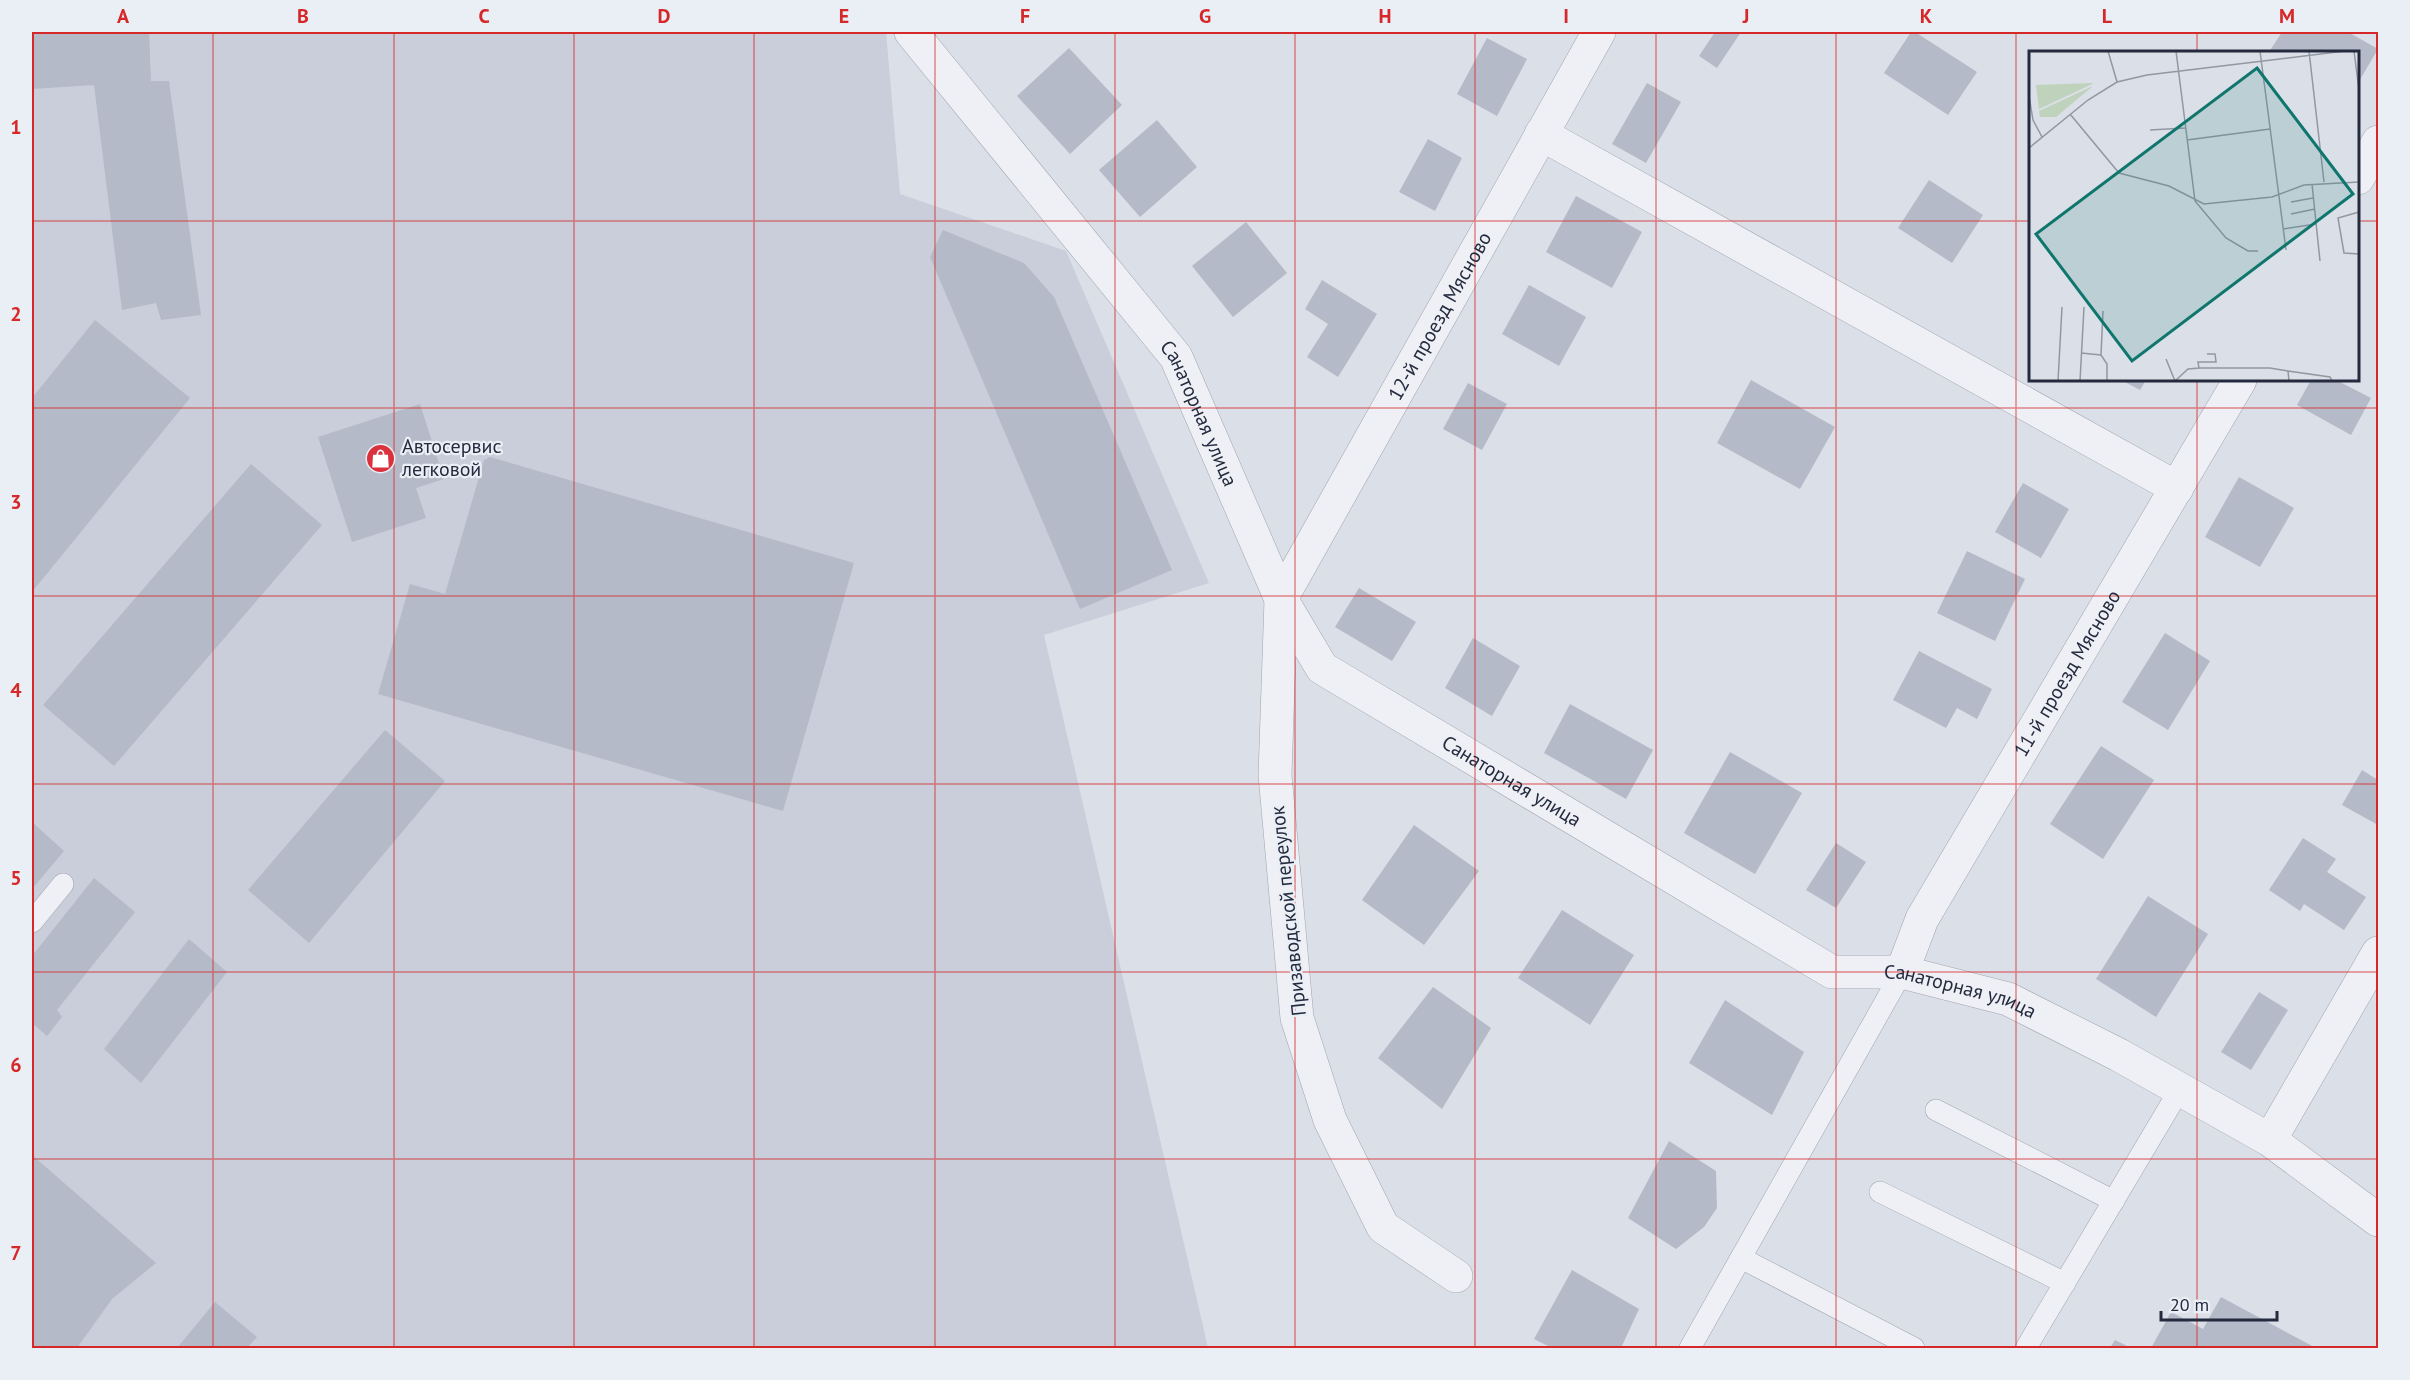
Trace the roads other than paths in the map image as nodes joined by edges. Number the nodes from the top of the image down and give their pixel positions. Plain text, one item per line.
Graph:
1 (911, 32) edge
2 (1591, 34) edge
3 (1541, 134) junction
4 (2379, 142) edge
5 (2359, 176) edge
6 (2239, 381) edge
7 (2177, 488) junction
8 (1281, 599) junction
9 (63, 884) dead end
10 (32, 922) edge
11 (2379, 953) edge
12 (1902, 972) junction
13 (2180, 1089) junction
14 (1936, 1110) dead end
15 (2270, 1140) junction
16 (1880, 1192) dead end
17 (2114, 1201) junction
18 (2379, 1220) edge
19 (1741, 1257) junction
20 (1456, 1276) dead end
21 (2065, 1283) junction
22 (1690, 1348) edge
23 (1914, 1348) edge
24 (2026, 1348) edge

1 - 8 street, Санаторная улица
2 - 3 street, 12-й проезд Мясново
3 - 7 street
3 - 8 street, 12-й проезд Мясново
4 - 5 street
6 - 7 street, 11-й проезд Мясново
7 - 12 street, 11-й проезд Мясново
8 - 12 street, Санаторная улица
8 - 20 street, Призаводской переулок
9 - 10 lane
11 - 15 street
12 - 13 street, Санаторная улица
12 - 19 lane
13 - 15 street, Санаторная улица
13 - 17 lane
14 - 17 lane
15 - 18 street, Санаторная улица
16 - 21 lane
17 - 21 lane
19 - 22 lane
19 - 23 lane
21 - 24 lane

